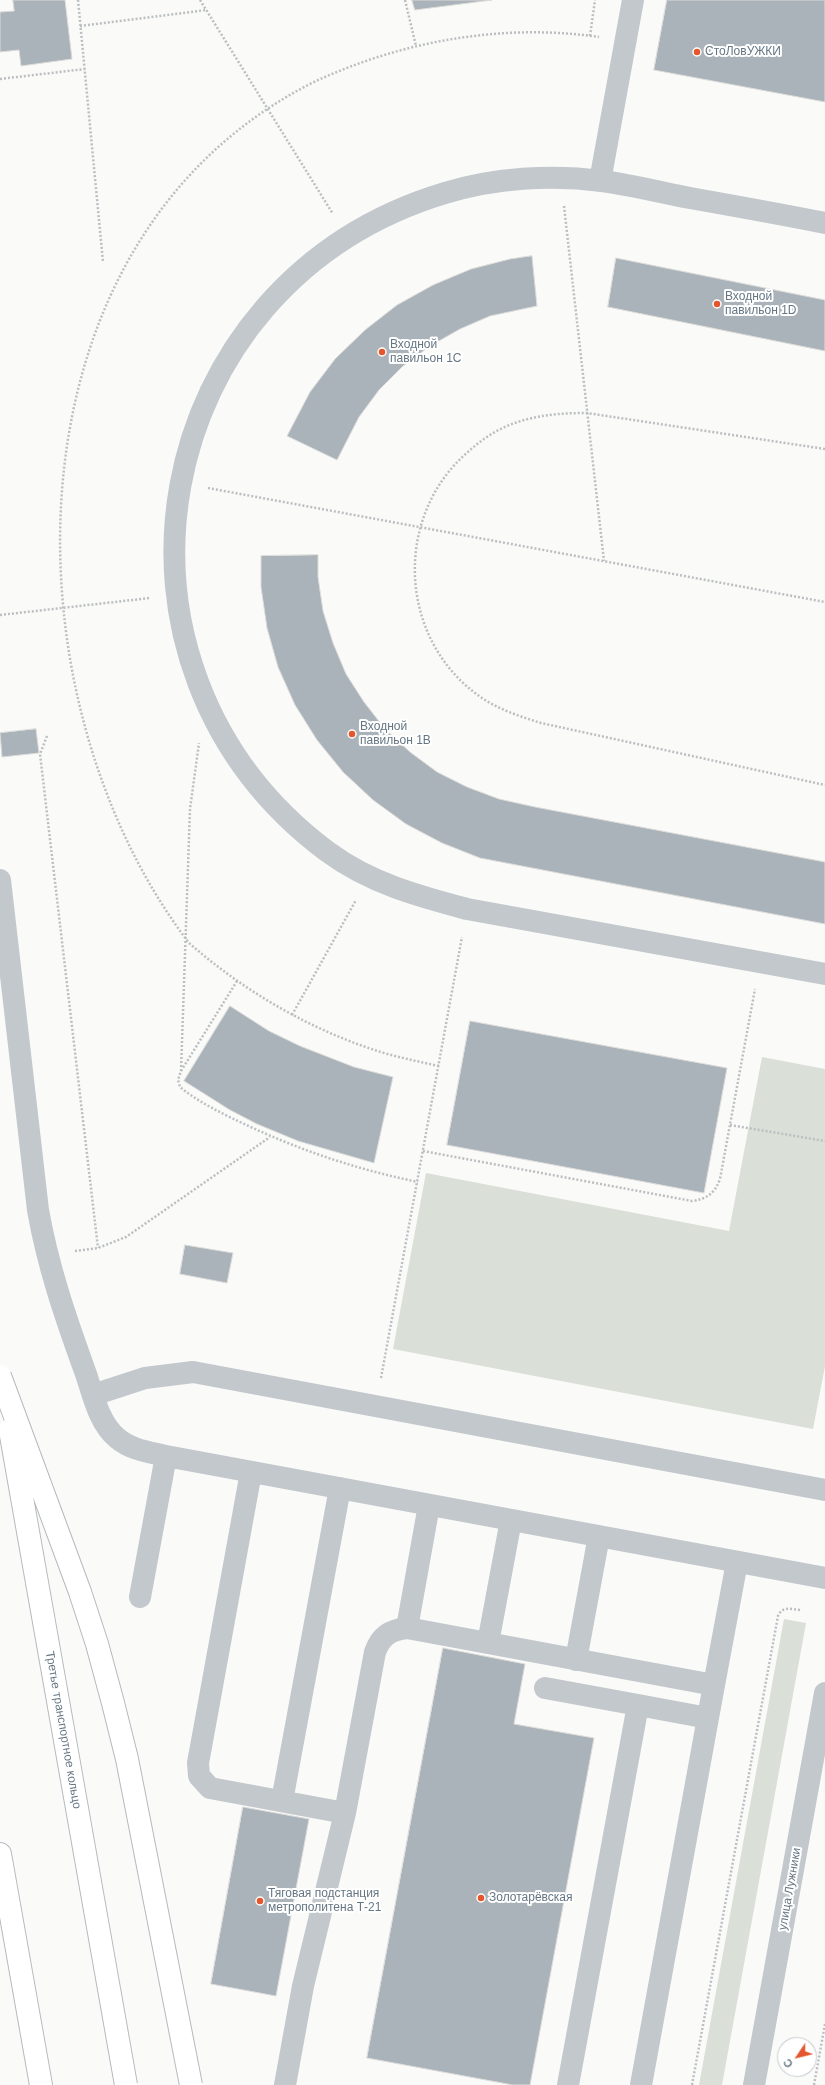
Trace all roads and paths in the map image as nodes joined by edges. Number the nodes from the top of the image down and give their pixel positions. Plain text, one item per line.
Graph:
1 (78, 0) edge
2 (200, 0) edge
3 (405, 0) edge
4 (595, 0) edge
5 (633, 0) edge
6 (206, 10) junction
7 (80, 26) junction
8 (590, 36) dead end
9 (416, 46) dead end
10 (85, 69) junction
11 (0, 79) edge
12 (561, 178) junction
13 (600, 181) junction
14 (825, 223) edge
15 (347, 236) junction
16 (103, 262) dead end
17 (587, 413) junction
18 (825, 449) edge
19 (180, 482) junction
20 (420, 527) junction
21 (604, 561) junction
22 (176, 595) junction
23 (825, 602) edge
24 (0, 615) edge
25 (208, 704) junction
26 (47, 736) dead end
27 (825, 785) edge
28 (369, 877) junction
29 (0, 880) edge
30 (467, 909) junction
31 (760, 962) junction
32 (825, 974) edge
33 (237, 981) dead end
34 (292, 1015) dead end
35 (181, 1071) junction
36 (730, 1125) junction
37 (270, 1137) junction
38 (825, 1141) edge
39 (423, 1151) junction
40 (418, 1182) junction
41 (98, 1248) junction
42 (47, 1254) junction
43 (0, 1376) edge
44 (93, 1395) junction
45 (376, 1406) junction
46 (166, 1456) junction
47 (251, 1472) junction
48 (340, 1488) junction
49 (825, 1490) edge
50 (429, 1505) junction
51 (511, 1520) junction
52 (599, 1536) junction
53 (737, 1562) junction
54 (825, 1578) edge
55 (140, 1598) dead end
56 (801, 1610) dead end
57 (406, 1628) junction
58 (488, 1643) junction
59 (576, 1660) junction
60 (714, 1685) junction
61 (545, 1688) dead end
62 (825, 1693) edge
63 (638, 1705) junction
64 (708, 1718) junction
65 (822, 1724) edge
66 (282, 1801) junction
67 (345, 1813) junction
68 (0, 1854) edge
69 (825, 2024) edge
70 (41, 2085) edge
71 (126, 2085) edge
72 (191, 2085) edge
73 (285, 2085) edge
74 (568, 2085) edge
75 (641, 2085) edge
76 (692, 2085) edge
77 (754, 2085) edge
78 (814, 2085) edge

1 - 7 path
2 - 6 path
3 - 9 path
4 - 8 path
5 - 13 street
6 - 7 path
6 - 15 path
7 - 10 path
10 - 11 path
10 - 16 path
12 - 13 street
12 - 15 street
12 - 17 path
13 - 14 street
15 - 19 street
17 - 18 path
17 - 20 path
17 - 21 path
19 - 20 path
19 - 22 street
20 - 21 path
20 - 27 path
21 - 23 path
22 - 24 path
22 - 25 street
25 - 28 street
25 - 35 path
26 - 41 path
28 - 30 street
28 - 34 path
29 - 42 street
30 - 31 street
30 - 39 path
31 - 32 street
31 - 36 path
33 - 35 path
35 - 37 path
36 - 38 path
36 - 39 path
37 - 40 path
37 - 41 path
39 - 40 path
40 - 45 path
41 - 42 path
42 - 44 street
43 - 71 main road, Третье транспортное кольцо, bridge
43 - 72 main road, bridge
44 - 45 street
44 - 46 street
45 - 49 street
46 - 47 street
46 - 55 street
47 - 48 street
47 - 66 street
48 - 50 street
48 - 66 street
50 - 51 street
50 - 57 street
51 - 52 street
51 - 58 street
52 - 53 street
52 - 59 street
53 - 54 street
53 - 60 street
56 - 76 path
57 - 58 street
57 - 67 street
58 - 59 street
59 - 60 street
60 - 64 street
61 - 63 street
62 - 65 street, улица Лужники
63 - 64 street
63 - 74 street
64 - 75 street
65 - 77 street, улица Лужники
66 - 67 street
67 - 73 street
68 - 70 main road
69 - 78 path

